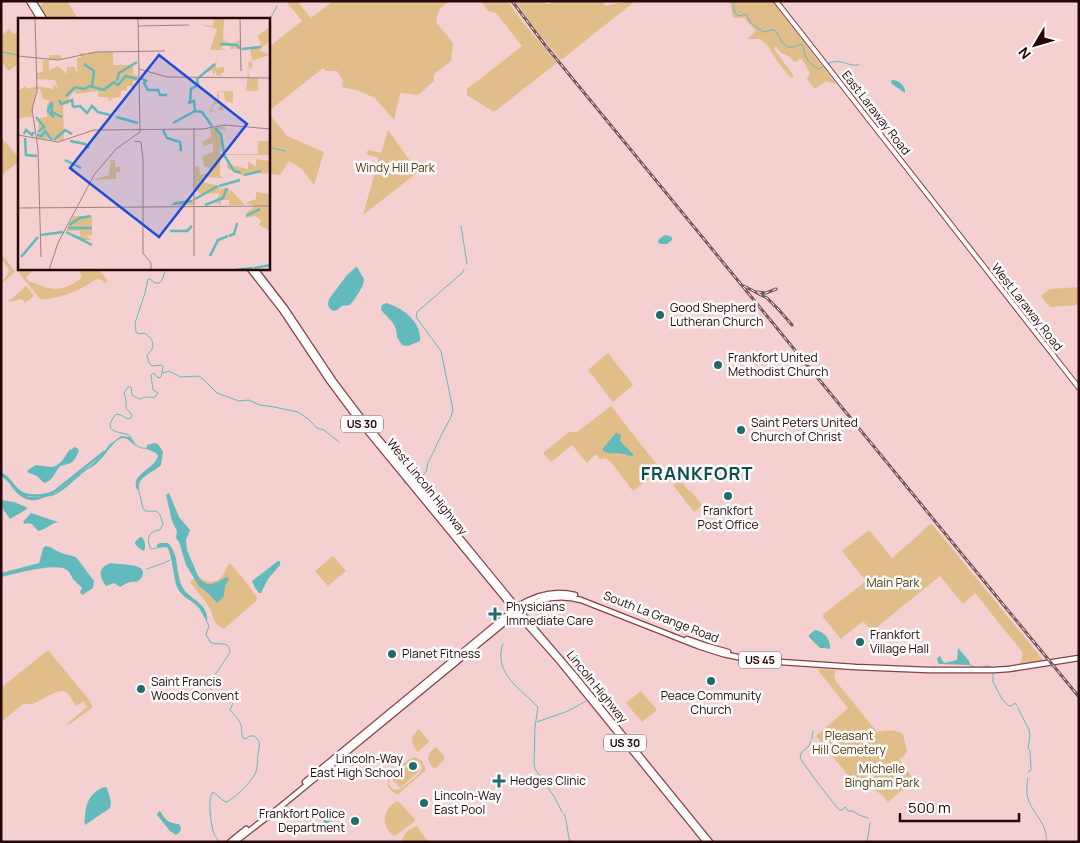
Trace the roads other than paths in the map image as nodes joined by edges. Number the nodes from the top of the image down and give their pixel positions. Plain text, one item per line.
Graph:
1 (29, 1) edge
2 (33, 1) edge
3 (776, 1) edge
4 (39, 18) edge
5 (43, 18) edge
6 (960, 237) joint
7 (251, 270) edge
8 (256, 270) edge
9 (1079, 388) edge
10 (485, 570) junction
11 (517, 610) junction
12 (1079, 658) edge
13 (230, 842) edge
14 (235, 842) edge
15 (706, 842) edge
16 (710, 842) edge

1 - 4 main road
2 - 5 main road
3 - 6 main road, East Laraway Road
6 - 9 main road, West Laraway Road
7 - 10 main road, West Lincoln Highway / US 30
8 - 10 main road, West Lincoln Highway / US 30
10 - 11 main road, Lincoln Highway / US 30
11 - 12 main road, South La Grange Road / US 45
11 - 13 main road, South La Grange Road / US 45
11 - 14 main road, South La Grange Road / US 45
11 - 15 main road, Lincoln Highway / US 30
11 - 16 main road, Lincoln Highway / US 30

